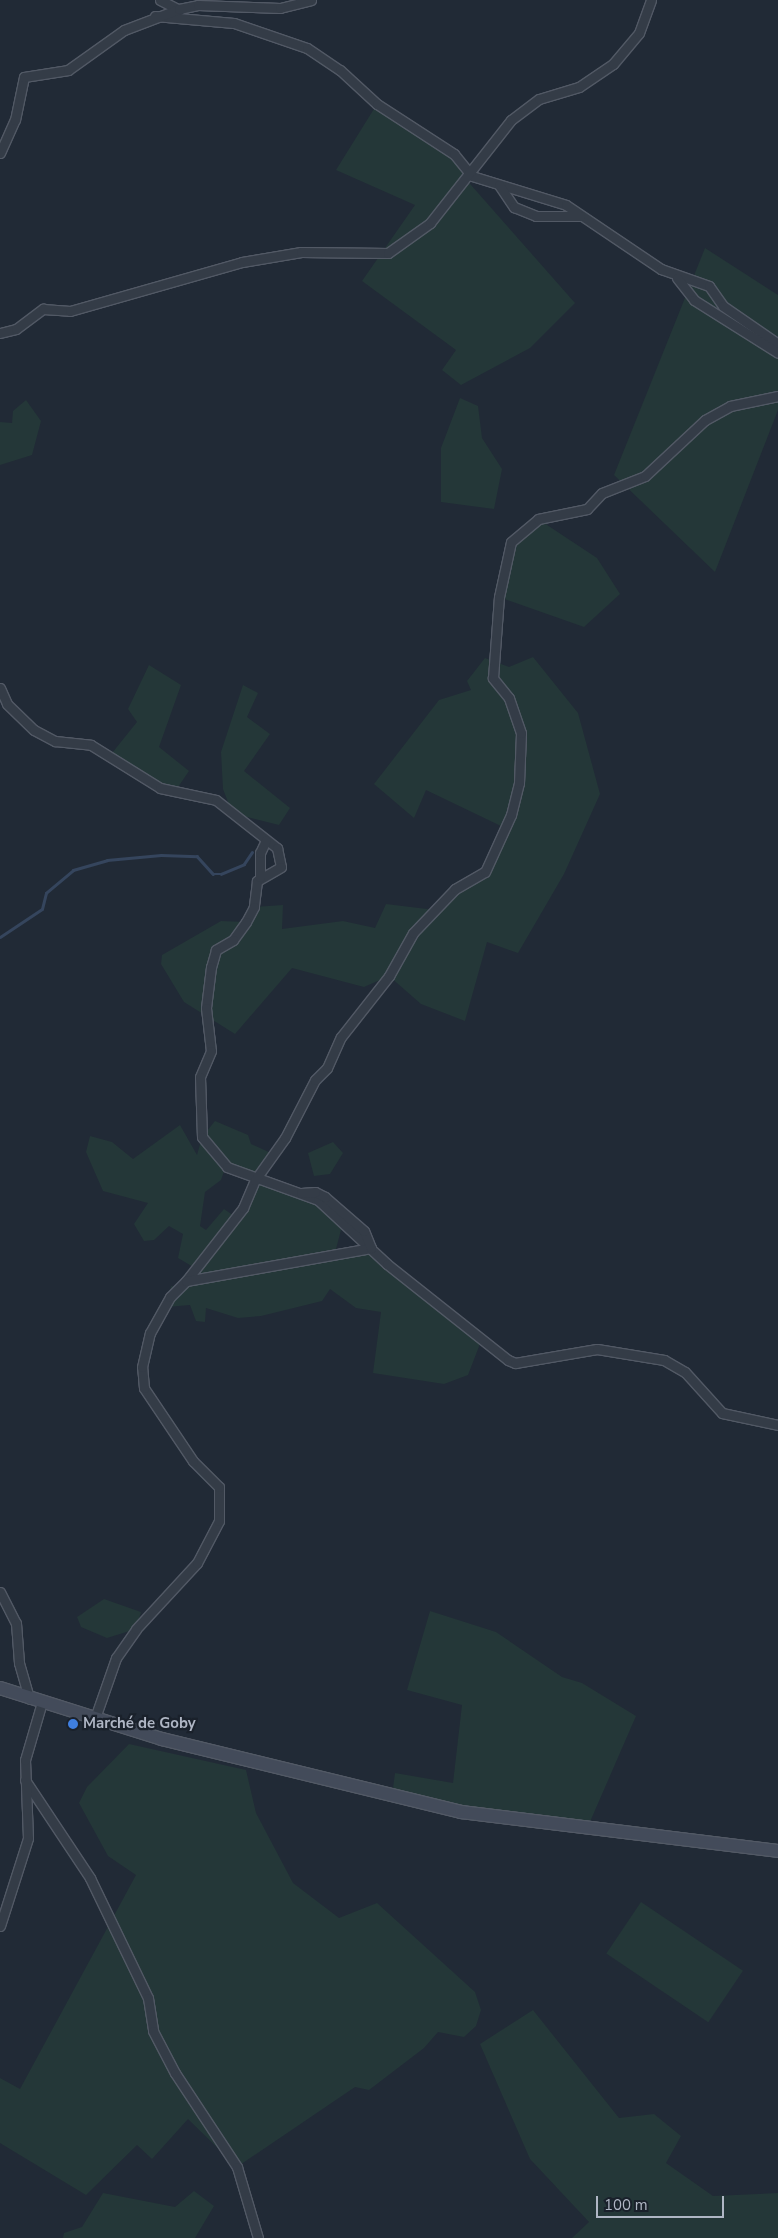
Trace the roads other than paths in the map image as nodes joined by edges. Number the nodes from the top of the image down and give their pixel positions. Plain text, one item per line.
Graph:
1 (160, 0) edge
2 (311, 0) edge
3 (651, 0) edge
4 (178, 9) junction
5 (155, 16) junction
6 (202, 19) junction
7 (0, 153) edge
8 (467, 173) junction
9 (499, 186) junction
10 (581, 216) junction
11 (677, 278) junction
12 (0, 333) edge
13 (778, 344) edge
14 (778, 353) edge
15 (778, 396) edge
16 (0, 688) edge
17 (266, 840) junction
18 (260, 877) junction
19 (255, 1180) junction
20 (371, 1248) junction
21 (186, 1281) junction
22 (762, 1418) junction
23 (778, 1418) edge
24 (778, 1424) edge
25 (0, 1592) edge
26 (0, 1688) edge
27 (29, 1699) junction
28 (42, 1702) junction
29 (95, 1718) junction
30 (25, 1780) junction
31 (778, 1851) edge
32 (0, 1926) edge
33 (258, 2238) edge

1 - 4 street
2 - 4 street
3 - 8 street
4 - 5 street
4 - 6 street
5 - 6 street
5 - 7 street
6 - 8 street
8 - 9 street
8 - 12 street
9 - 10 street
9 - 10 street
10 - 11 street
11 - 13 street
11 - 14 street
15 - 19 street
16 - 17 street
17 - 18 street
17 - 18 street
18 - 19 street
19 - 20 street
19 - 21 street
20 - 21 street
20 - 22 street
21 - 29 street
22 - 23 street
22 - 24 street
25 - 27 street
26 - 27 main road
27 - 28 main road
28 - 29 main road
28 - 30 street
29 - 31 main road
30 - 32 street
30 - 33 street

